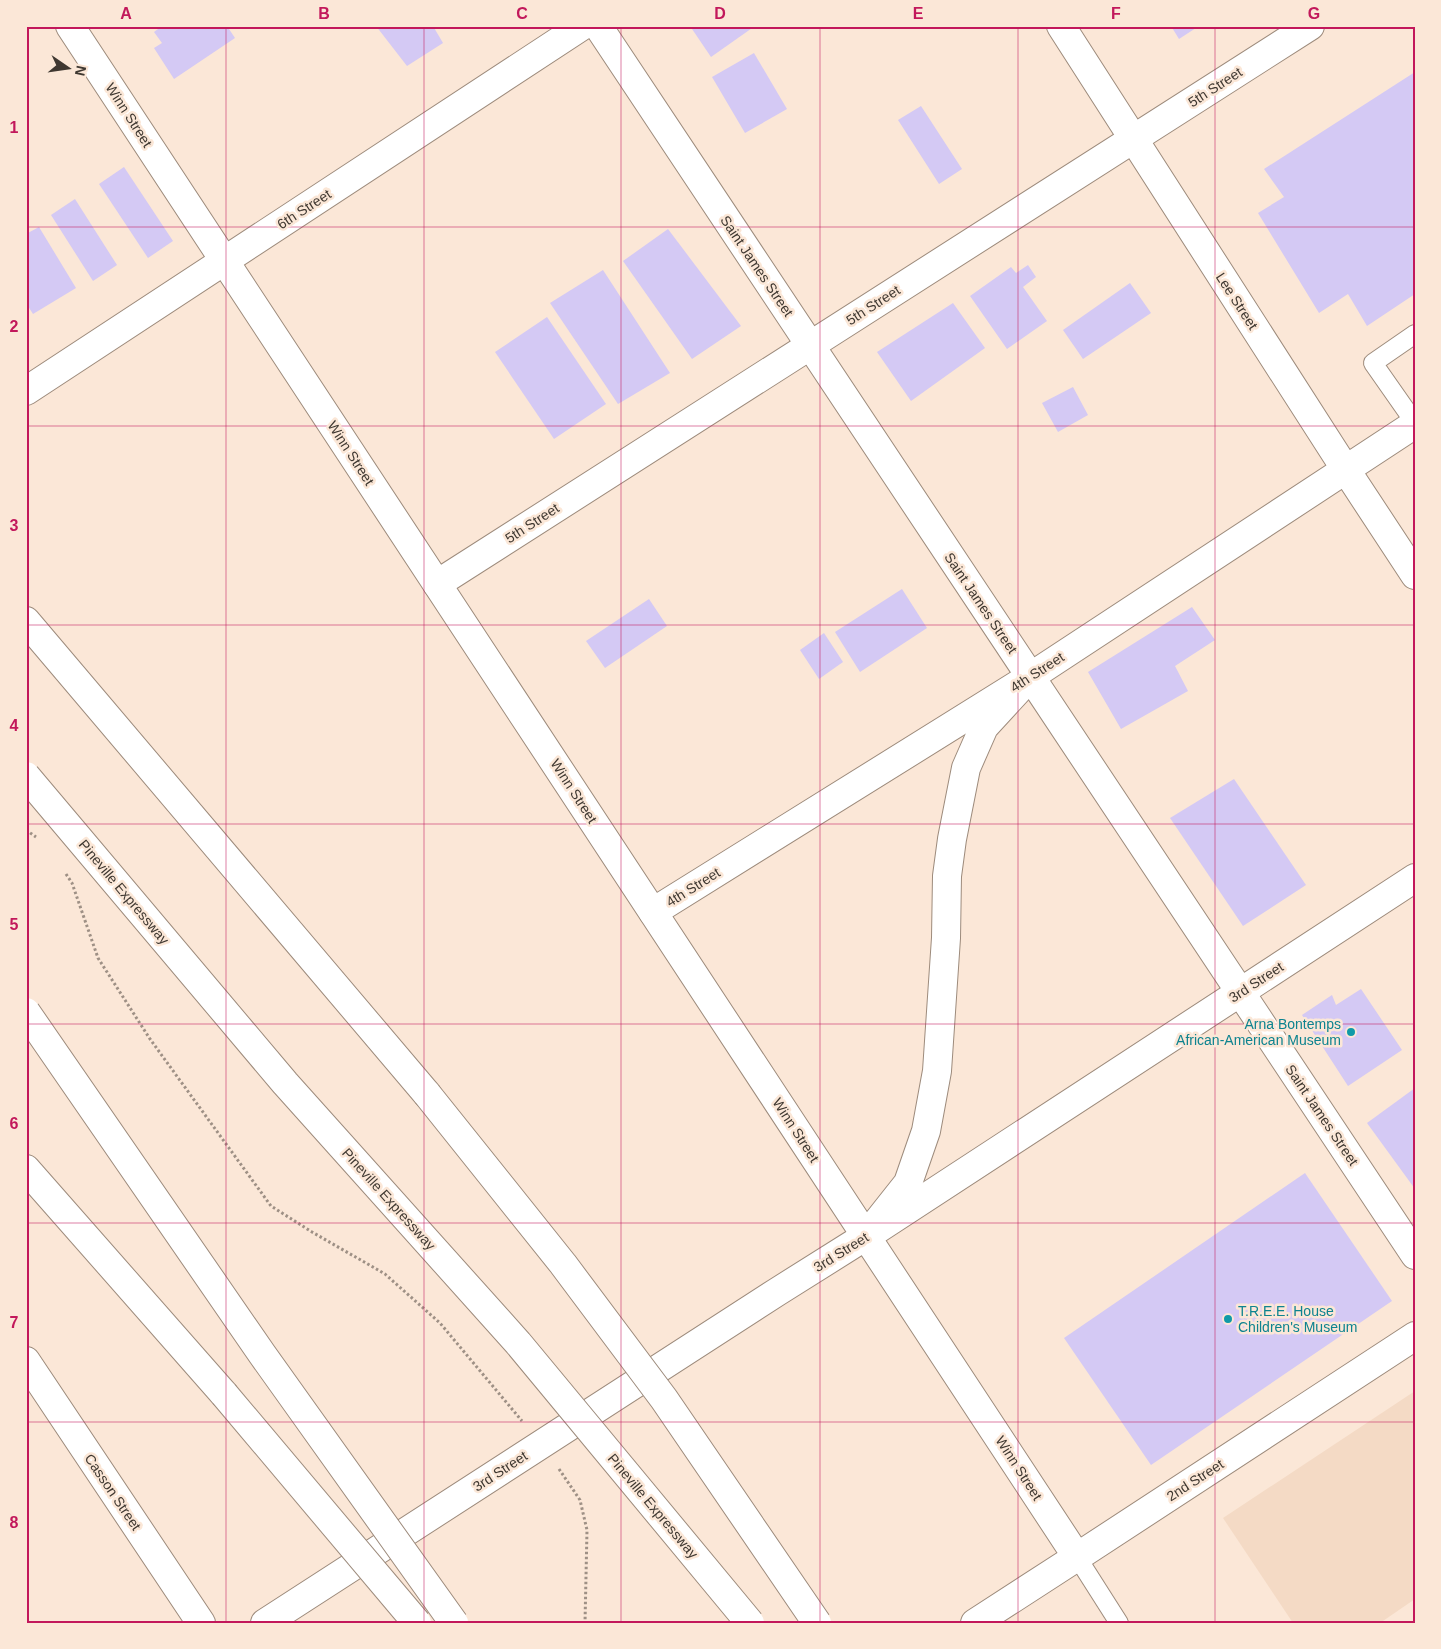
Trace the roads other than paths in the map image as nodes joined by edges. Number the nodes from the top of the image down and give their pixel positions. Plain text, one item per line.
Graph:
1 (70, 26) edge
2 (582, 26) edge
3 (598, 26) edge
4 (1061, 26) edge
5 (1310, 26) edge
6 (1133, 139) junction
7 (225, 261) junction
8 (1415, 334) edge
9 (810, 345) junction
10 (26, 391) edge
11 (1415, 423) edge
12 (1346, 470) junction
13 (1415, 575) edge
14 (437, 584) junction
15 (26, 621) edge
16 (1030, 677) junction
17 (26, 776) edge
18 (1415, 878) edge
19 (653, 912) junction
20 (1240, 992) junction
21 (26, 1012) edge
22 (26, 1169) edge
23 (866, 1236) junction
24 (1415, 1255) edge
25 (1415, 1336) edge
26 (26, 1362) edge
27 (1077, 1557) junction
28 (201, 1623) edge
29 (265, 1623) edge
30 (418, 1623) edge
31 (454, 1623) edge
32 (750, 1623) edge
33 (818, 1623) edge
34 (975, 1623) edge
35 (1118, 1623) edge

1 - 7 main road, Winn Street
2 - 7 main road, 6th Street
3 - 9 main road, Saint James Street
4 - 6 main road, Lee Street
5 - 6 main road, 5th Street
6 - 9 main road, 5th Street
6 - 12 main road, Lee Street
7 - 10 main road, 6th Street
7 - 14 main road, Winn Street
8 - 11 lane
9 - 14 main road, 5th Street
9 - 16 main road, Saint James Street
11 - 12 main road, 4th Street
12 - 13 main road, Lee Street
12 - 16 main road, 4th Street
14 - 19 main road, Winn Street
15 - 33 main road, bridge
16 - 19 main road, 4th Street
16 - 20 main road, Saint James Street
16 - 23 main road
17 - 32 main road, Pineville Expressway, bridge
18 - 20 main road, 3rd Street
19 - 23 main road, Winn Street
20 - 23 main road, 3rd Street
20 - 24 main road, Saint James Street
21 - 31 main road, bridge
22 - 30 main road, bridge
23 - 27 main road, Winn Street
23 - 29 main road, 3rd Street
25 - 27 main road, 2nd Street
26 - 28 main road, Casson Street
27 - 34 main road, 2nd Street
27 - 35 lane

